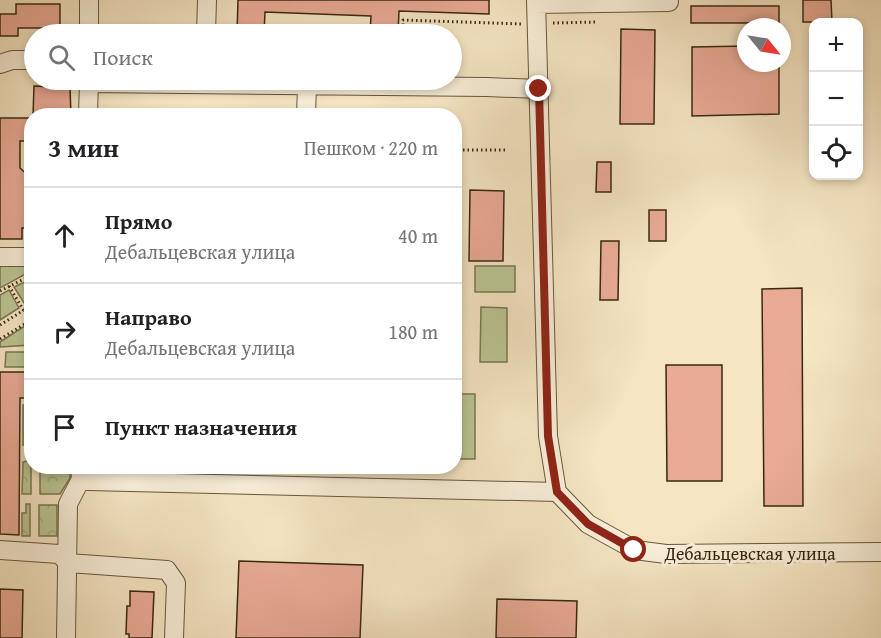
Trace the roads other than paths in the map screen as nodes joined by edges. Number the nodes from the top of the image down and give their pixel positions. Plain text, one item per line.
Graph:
1 (89, 0) edge
2 (207, 0) edge
3 (536, 2) edge
4 (669, 2) dead end
5 (89, 24) edge
6 (206, 24) edge
7 (24, 60) edge
8 (0, 64) edge
9 (462, 87) edge
10 (539, 89) junction
11 (89, 90) edge
12 (308, 90) edge
13 (88, 108) edge
14 (307, 108) edge
15 (0, 257) edge
16 (24, 257) edge
17 (80, 474) edge
18 (81, 474) edge
19 (557, 492) junction
20 (0, 550) edge
21 (881, 552) edge
22 (68, 563) junction
23 (66, 638) edge
24 (174, 638) edge

1 - 5 street
2 - 6 street
3 - 4 street
3 - 10 street
7 - 8 street
9 - 10 street
10 - 19 street
11 - 13 street
12 - 14 street
15 - 16 street
17 - 22 street
18 - 19 street
19 - 21 street, Дебальцевская улица
20 - 22 street
22 - 23 street
22 - 24 street

